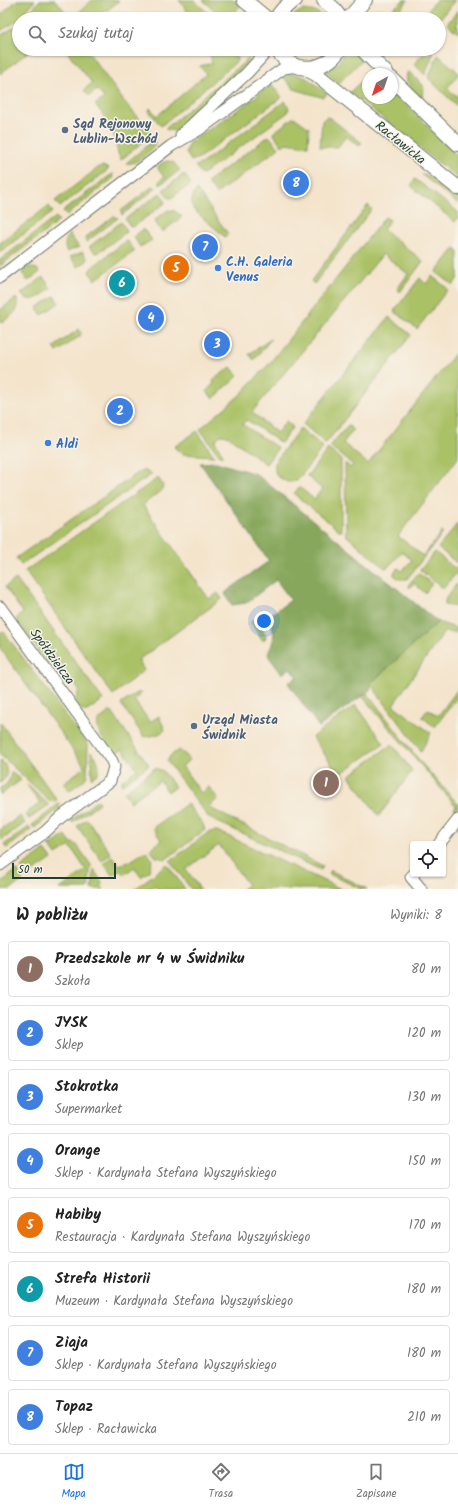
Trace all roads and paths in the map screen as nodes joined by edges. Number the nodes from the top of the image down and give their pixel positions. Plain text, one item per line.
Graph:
1 (244, 0) edge
2 (295, 0) edge
3 (324, 0) edge
4 (365, 0) edge
5 (259, 12) edge
6 (280, 12) edge
7 (336, 12) edge
8 (354, 12) edge
9 (263, 56) edge
10 (282, 56) edge
11 (336, 56) edge
12 (369, 56) edge
13 (301, 67) junction
14 (381, 68) edge
15 (398, 85) edge
16 (458, 144) edge
17 (171, 146) junction
18 (458, 188) edge
19 (0, 277) edge
20 (0, 607) edge
21 (458, 820) edge
22 (441, 841) edge
23 (0, 865) edge
24 (413, 877) edge
25 (421, 889) edge

1 - 5 street
2 - 6 street
3 - 7 street
4 - 8 street
9 - 17 street
10 - 13 street, Racławicka
11 - 13 street
12 - 14 street
13 - 17 street
13 - 18 street, Racławicka
15 - 16 street
17 - 19 street
20 - 23 street, Spółdzielcza
21 - 22 street
24 - 25 street

